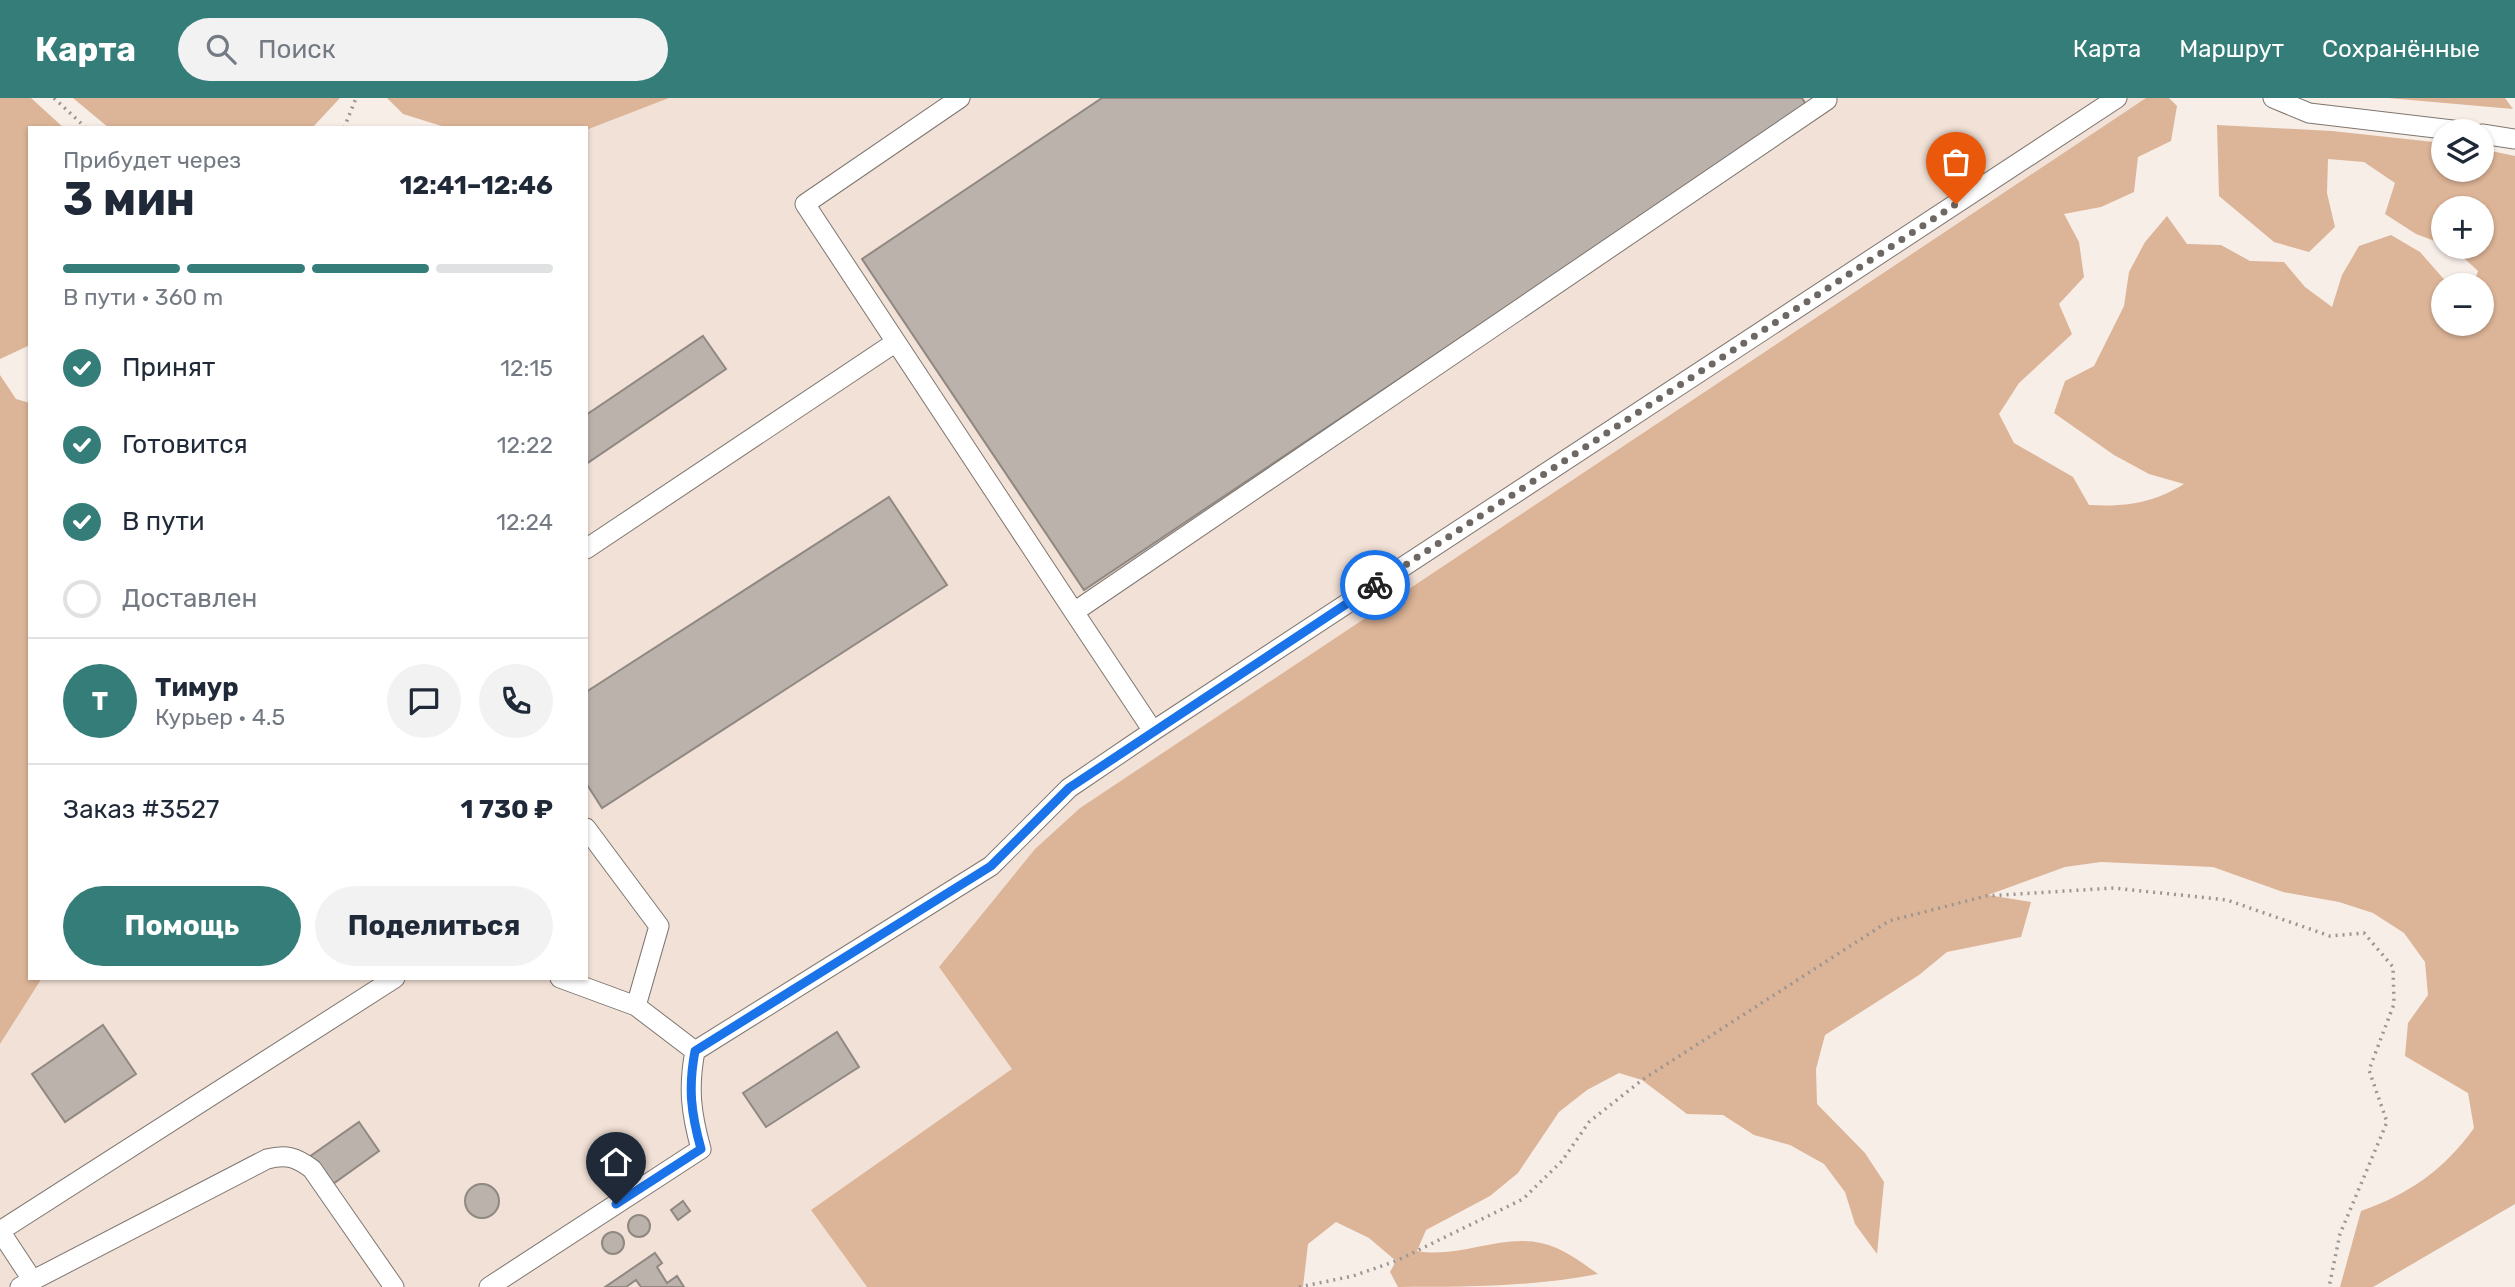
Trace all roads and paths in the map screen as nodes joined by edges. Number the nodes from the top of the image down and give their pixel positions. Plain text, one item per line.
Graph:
1 (54, 98) edge
2 (356, 98) edge
3 (960, 98) edge
4 (2117, 98) edge
5 (2273, 98) edge
6 (1827, 100) dead end
7 (84, 126) edge
8 (345, 126) edge
9 (2431, 128) edge
10 (2494, 136) edge
11 (2515, 139) edge
12 (896, 342) junction
13 (588, 549) edge
14 (1074, 612) junction
15 (1153, 731) junction
16 (588, 831) edge
17 (392, 980) edge
18 (565, 980) edge
19 (636, 1006) junction
20 (695, 1051) junction
21 (26, 1284) edge
22 (394, 1287) edge
23 (489, 1287) edge
24 (1299, 1287) edge
25 (2329, 1287) edge

1 - 7 path
2 - 8 path
3 - 12 street
4 - 15 street
5 - 9 street
6 - 14 street
10 - 11 street
12 - 13 street
12 - 14 street
14 - 15 street
15 - 20 street
16 - 19 street
17 - 21 street
18 - 19 street
19 - 20 street
20 - 23 street
21 - 22 street
24 - 25 path

